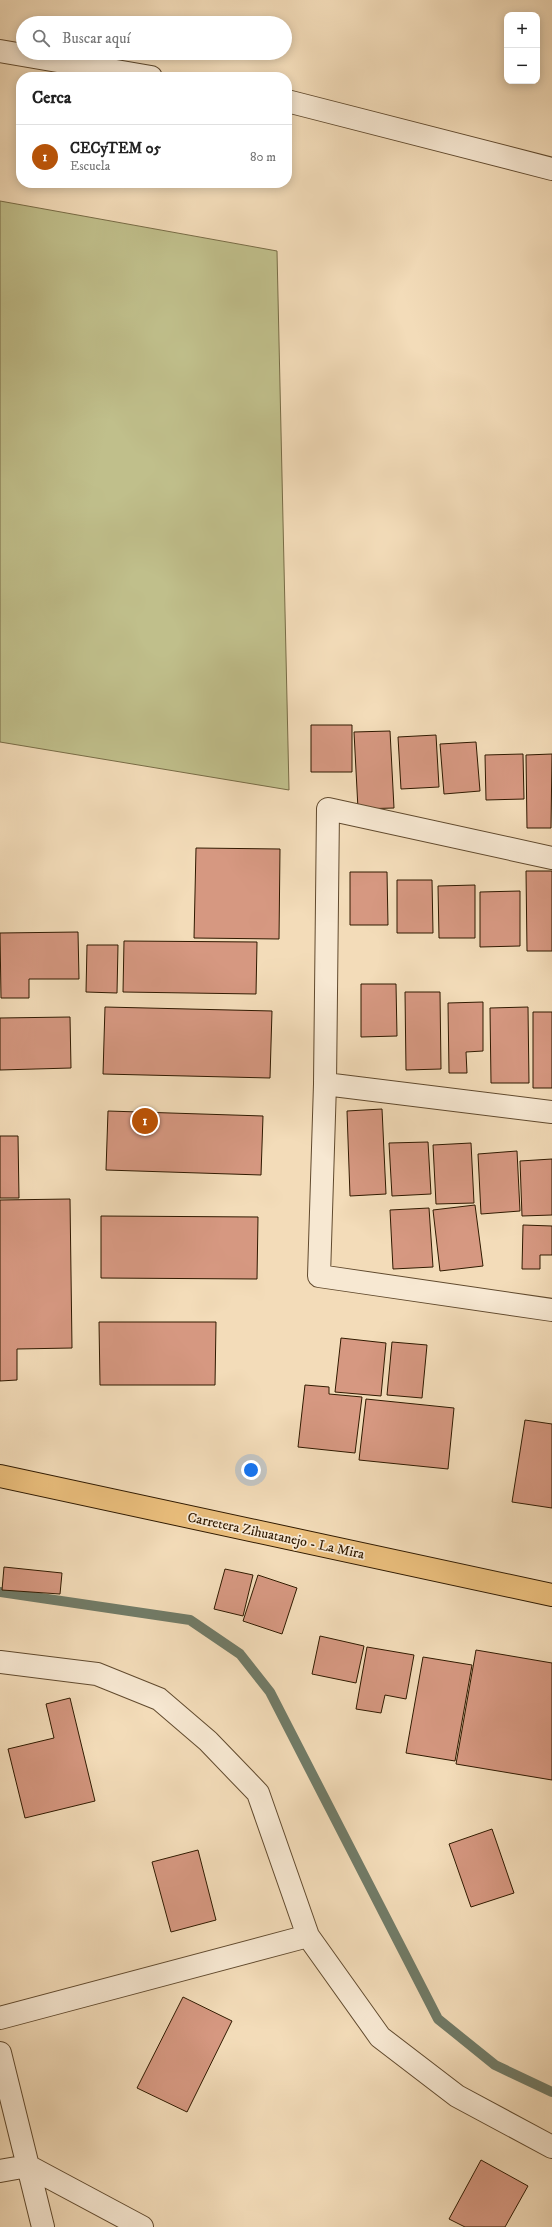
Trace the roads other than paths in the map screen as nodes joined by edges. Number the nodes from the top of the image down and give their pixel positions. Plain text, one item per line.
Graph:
1 (0, 51) edge
2 (16, 54) edge
3 (52, 60) edge
4 (122, 72) edge
5 (292, 103) edge
6 (552, 169) edge
7 (552, 858) edge
8 (325, 1084) junction
9 (552, 1112) edge
10 (552, 1310) edge
11 (0, 1476) edge
12 (552, 1595) edge
13 (0, 1662) edge
14 (308, 1936) junction
15 (0, 2018) edge
16 (0, 2053) edge
17 (552, 2147) edge
18 (28, 2166) junction
19 (0, 2171) edge
20 (43, 2227) edge
21 (142, 2227) edge

1 - 2 street
3 - 4 street
5 - 6 street
7 - 8 street
8 - 9 street
8 - 10 street
11 - 12 highway, Carretera Zihuatanejo - La Mira
13 - 14 street
14 - 15 street
14 - 17 street
16 - 18 street
18 - 19 street
18 - 20 street
18 - 21 street

